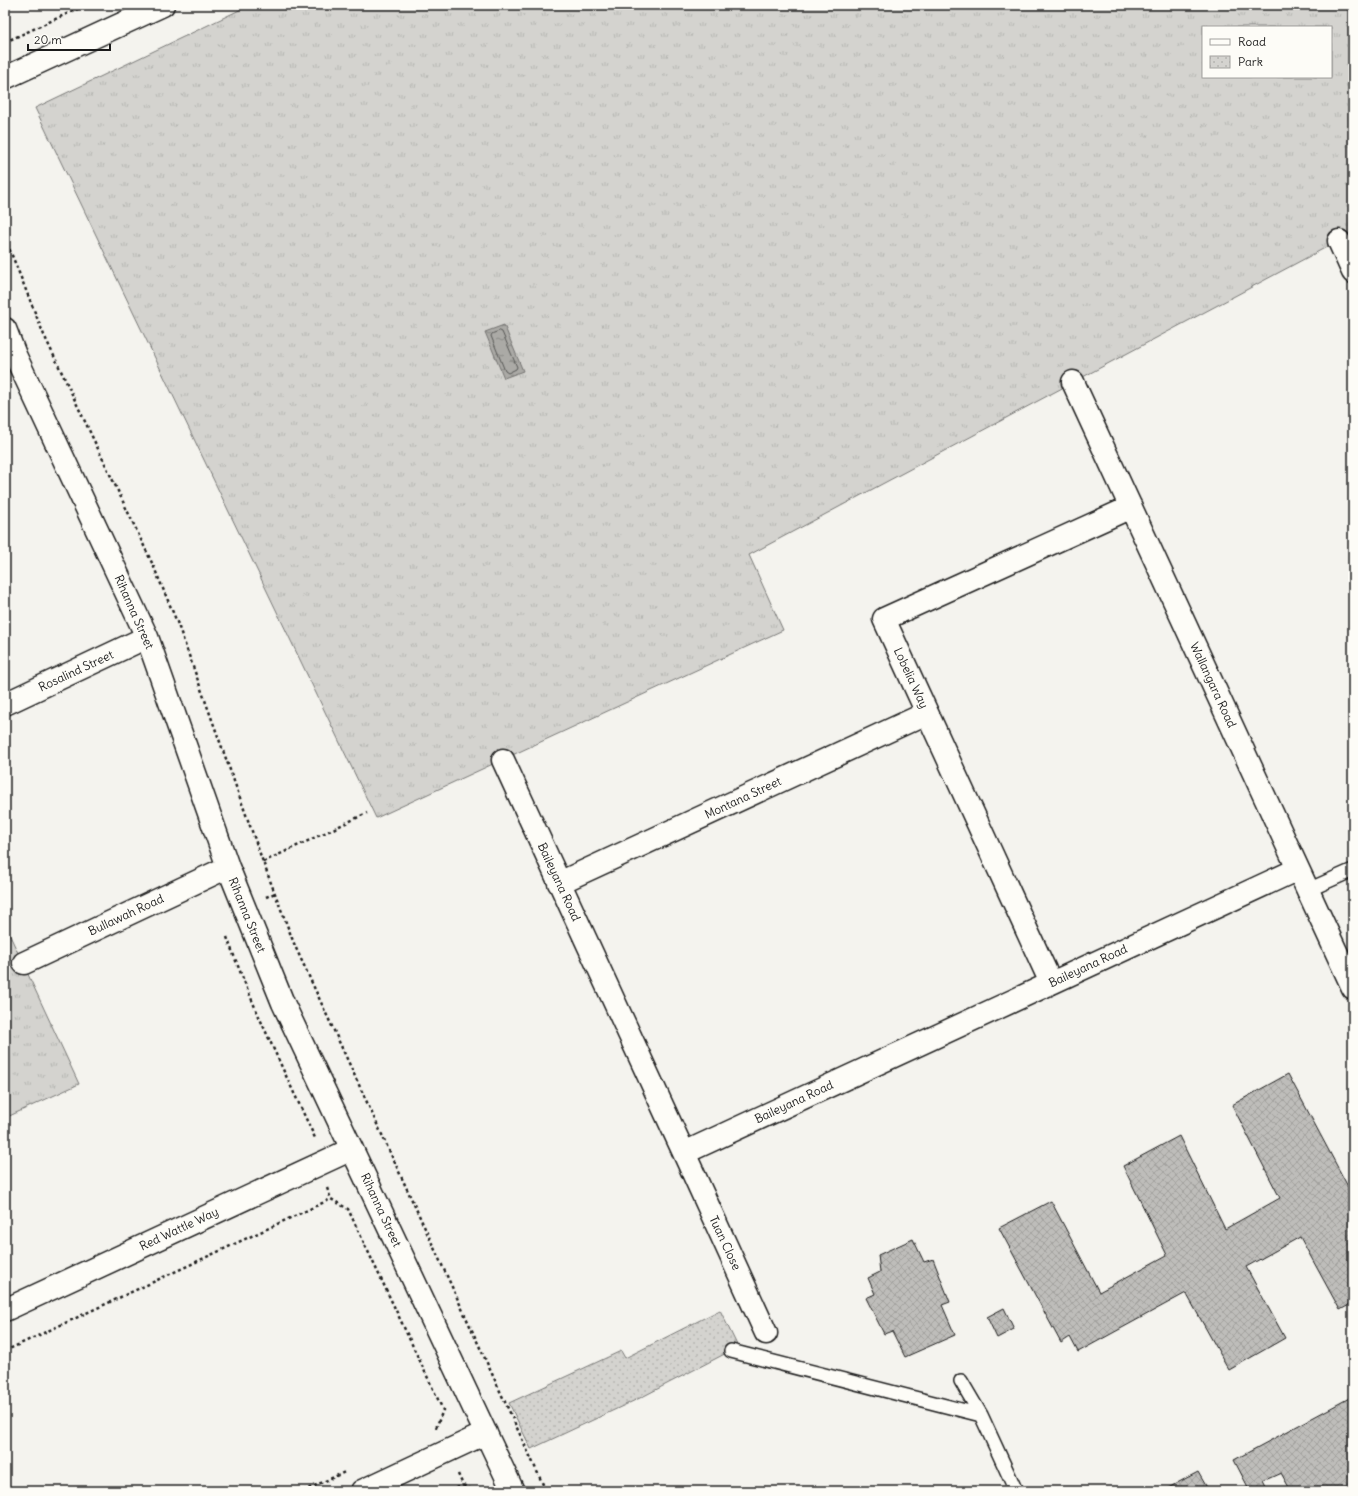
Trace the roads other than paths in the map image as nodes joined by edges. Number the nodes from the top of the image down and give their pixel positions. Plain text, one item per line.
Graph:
1 (163, 5) edge
2 (5, 78) edge
3 (1339, 241) dead end
4 (1353, 272) edge
5 (5, 329) edge
6 (10, 357) edge
7 (1073, 382) dead end
8 (1131, 507) junction
9 (147, 637) junction
10 (5, 704) edge
11 (927, 713) junction
12 (503, 760) dead end
13 (228, 867) junction
14 (1298, 869) junction
15 (1353, 870) edge
16 (559, 882) junction
17 (1308, 890) junction
18 (24, 963) dead end
19 (1051, 983) junction
20 (1353, 988) edge
21 (352, 1149) junction
22 (684, 1153) junction
23 (5, 1310) edge
24 (766, 1333) dead end
25 (731, 1351) dead end
26 (961, 1381) dead end
27 (980, 1415) junction
28 (486, 1433) junction
29 (362, 1491) edge
30 (513, 1491) edge
31 (1016, 1491) edge

1 - 2 street
3 - 4 street
5 - 6 street, Rihanna Street
6 - 9 street, Rihanna Street
7 - 8 street, Wallangara Road
8 - 11 street, Lobelia Way
8 - 14 street, Wallangara Road
9 - 10 street, Rosalind Street
9 - 13 street, Rihanna Street
11 - 16 street, Montana Street
11 - 19 street, Lobelia Way
12 - 16 street, Baileyana Road
13 - 18 street, Bullawah Road
13 - 21 street, Rihanna Street
14 - 17 street, Wallangara Road
14 - 19 street, Baileyana Road
15 - 17 lane
16 - 22 street, Baileyana Road
17 - 20 street, Wallangara Road
19 - 22 street, Baileyana Road
21 - 23 street, Red Wattle Way
21 - 28 street, Rihanna Street
22 - 24 street, Tuan Close
25 - 27 lane
26 - 27 lane
27 - 31 lane
28 - 29 street
28 - 30 street, Rihanna Street

